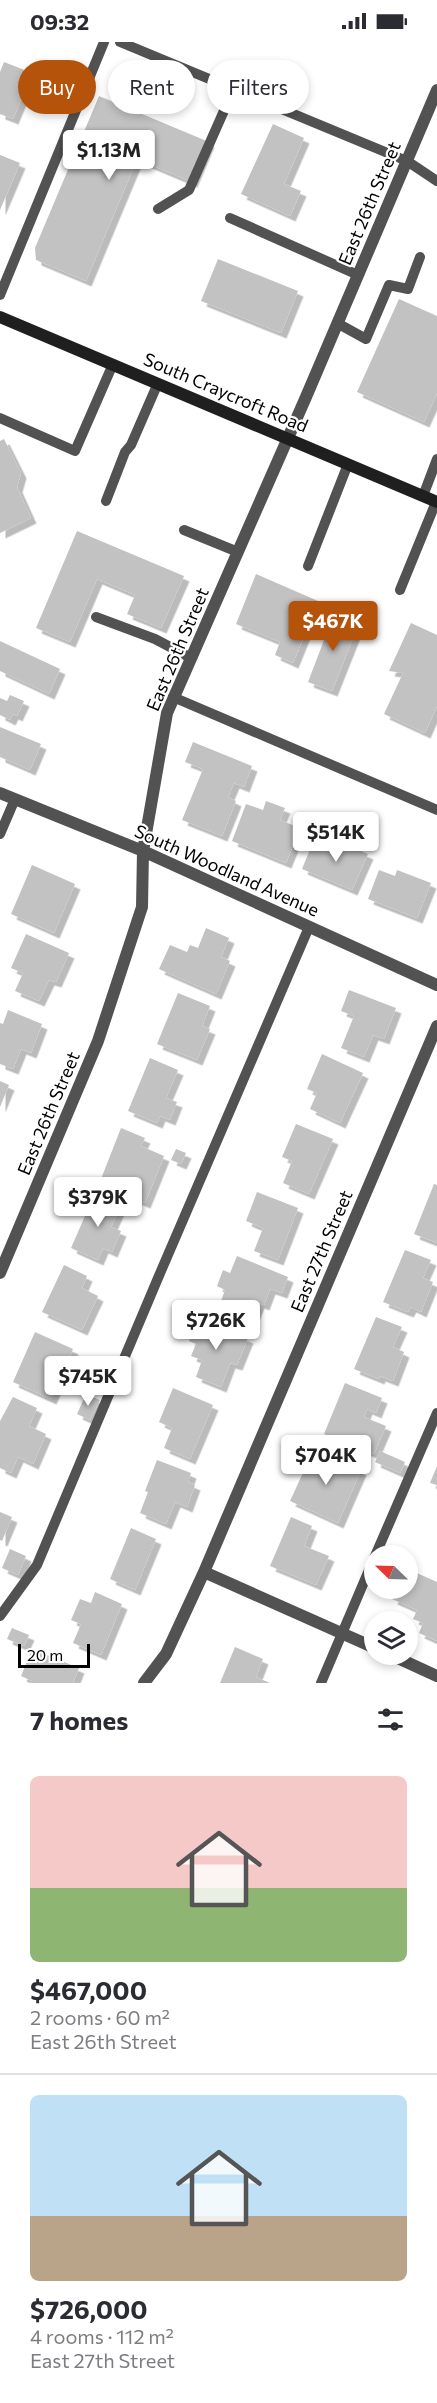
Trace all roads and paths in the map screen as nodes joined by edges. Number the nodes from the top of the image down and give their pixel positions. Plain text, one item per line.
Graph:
1 (104, 42) edge
2 (120, 42) edge
3 (207, 77) edge
4 (437, 90) edge
5 (223, 114) edge
6 (296, 114) edge
7 (407, 161) junction
8 (437, 181) edge
9 (158, 209) dead end
10 (230, 218) dead end
11 (420, 257) dead end
12 (358, 275) junction
13 (0, 295) edge
14 (0, 317) edge
15 (337, 323) junction
16 (113, 364) junction
17 (158, 383) junction
18 (0, 418) edge
19 (288, 438) junction
20 (437, 459) edge
21 (348, 464) junction
22 (423, 496) junction
23 (106, 501) dead end
24 (437, 502) edge
25 (184, 530) dead end
26 (238, 552) junction
27 (308, 566) dead end
28 (400, 590) dead end
29 (96, 617) dead end
30 (191, 658) junction
31 (173, 697) junction
32 (0, 794) edge
33 (15, 799) junction
34 (437, 810) edge
35 (0, 834) edge
36 (143, 851) junction
37 (309, 927) junction
38 (437, 985) edge
39 (437, 1026) edge
40 (0, 1273) edge
41 (437, 1413) edge
42 (380, 1545) edge
43 (204, 1572) junction
44 (364, 1582) edge
45 (0, 1616) edge
46 (342, 1633) junction
47 (364, 1643) edge
48 (413, 1665) edge
49 (437, 1676) edge
50 (144, 1683) edge
51 (321, 1683) edge

1 - 13 lane
2 - 3 lane
4 - 7 street, East 26th Street
5 - 9 lane
6 - 7 lane
7 - 8 lane
7 - 12 street, East 26th Street
10 - 12 lane
11 - 15 lane
12 - 15 street, East 26th Street
14 - 16 main road, South Craycroft Road
15 - 19 street, East 26th Street
16 - 17 main road, South Craycroft Road
16 - 18 lane
17 - 19 main road, South Craycroft Road
17 - 23 lane
19 - 21 main road, South Craycroft Road
19 - 26 street, East 26th Street
20 - 22 lane
21 - 22 main road, South Craycroft Road
21 - 27 lane
22 - 24 main road, South Craycroft Road
24 - 28 lane
25 - 26 lane
26 - 30 street, East 26th Street
29 - 30 lane
30 - 31 street, East 26th Street
31 - 34 lane
31 - 36 street, East 26th Street
32 - 33 street, South Woodland Avenue
33 - 35 lane
33 - 36 street, South Woodland Avenue
36 - 37 street, South Woodland Avenue
36 - 40 street, East 26th Street
37 - 38 street, South Woodland Avenue
37 - 45 lane
39 - 43 street, East 27th Street
41 - 42 lane
43 - 46 street
43 - 50 street, East 27th Street
44 - 46 lane
46 - 47 street
46 - 51 lane
48 - 49 street

